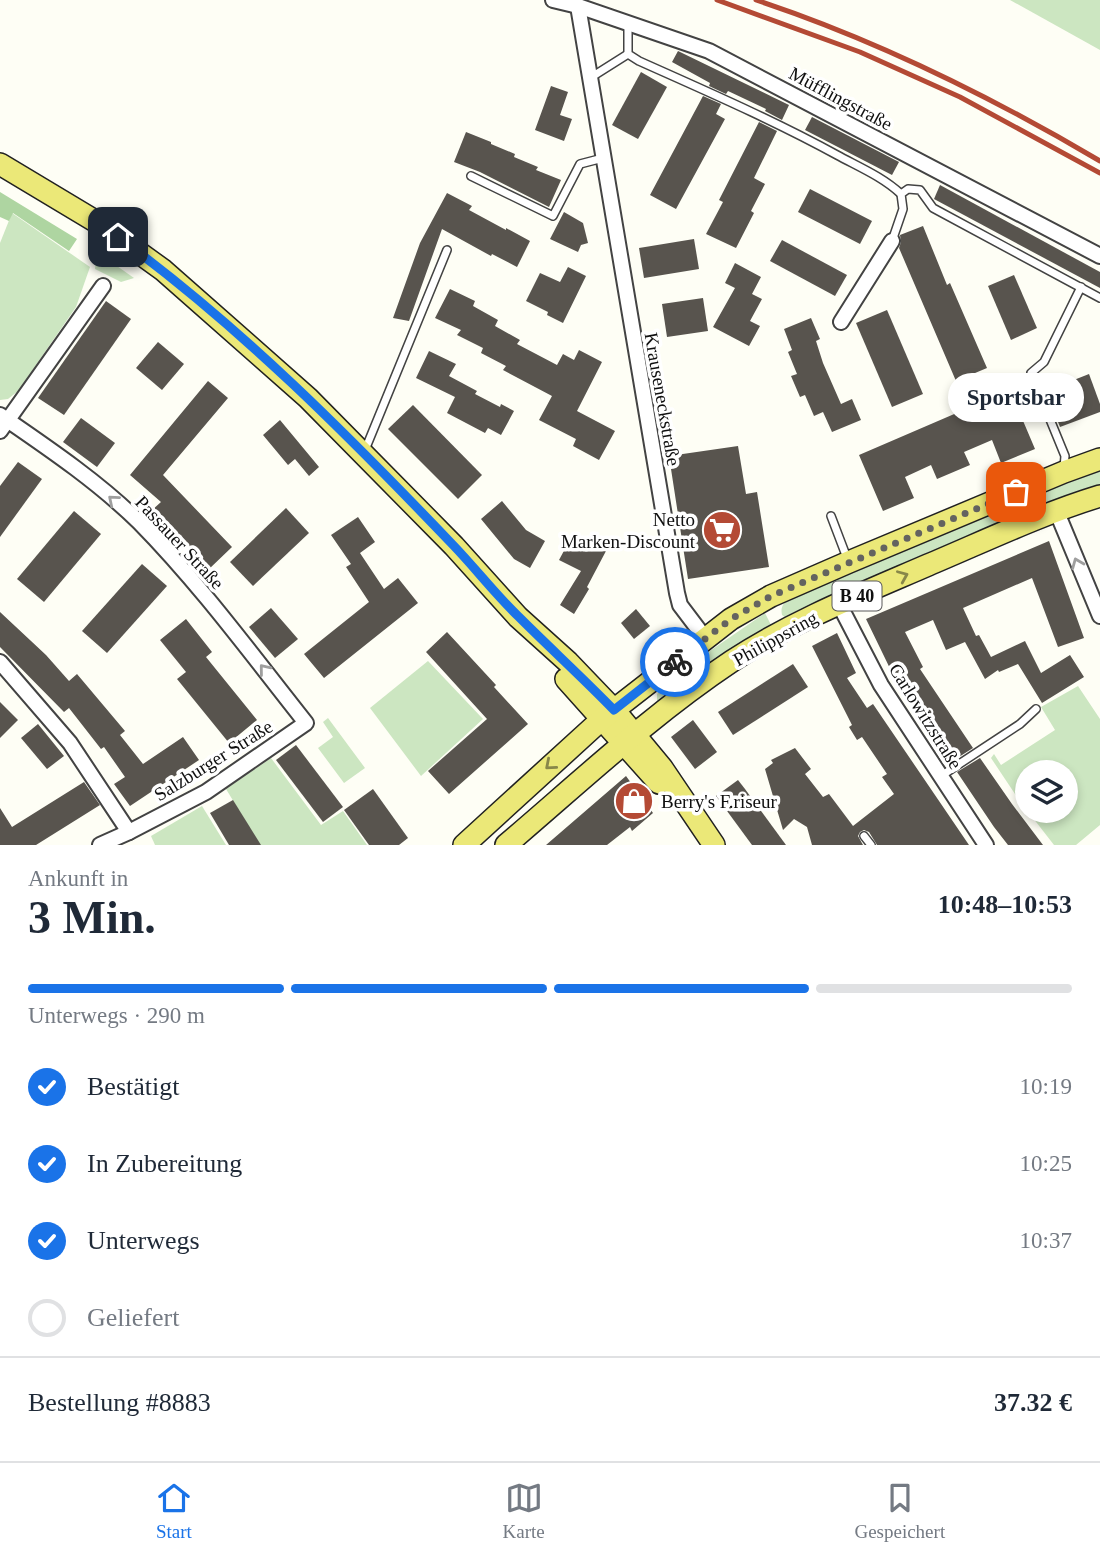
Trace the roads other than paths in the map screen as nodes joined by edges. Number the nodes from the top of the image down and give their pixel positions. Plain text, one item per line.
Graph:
1 (553, 0) edge
2 (578, 6) junction
3 (628, 24) junction
4 (628, 54) junction
5 (589, 78) junction
6 (603, 158) junction
7 (0, 164) edge
8 (471, 176) dead end
9 (901, 194) junction
10 (892, 241) joint
11 (447, 250) dead end
12 (1100, 256) edge
13 (103, 286) dead end
14 (1081, 288) junction
15 (1100, 298) edge
16 (841, 322) dead end
17 (3, 422) edge
18 (363, 454) junction
19 (1100, 459) edge
20 (1064, 472) junction
21 (1100, 496) edge
22 (1056, 510) junction
23 (831, 516) dead end
24 (849, 562) junction
25 (771, 596) junction
26 (839, 604) junction
27 (1100, 616) edge
28 (788, 629) junction
29 (705, 638) junction
30 (0, 662) edge
31 (1036, 709) dead end
32 (608, 715) junction
33 (306, 723) joint
34 (628, 739) junction
35 (941, 776) junction
36 (129, 832) junction
37 (864, 836) dead end
38 (100, 845) edge
39 (464, 845) edge
40 (506, 845) edge
41 (714, 845) edge
42 (871, 845) edge
43 (986, 845) edge

1 - 2 street, Müfflingstraße
2 - 3 street, Müfflingstraße
2 - 5 street, Krauseneckstraße
3 - 4 lane
3 - 12 street, Müfflingstraße
4 - 5 lane
4 - 9 lane
5 - 6 street, Krauseneckstraße
6 - 8 lane
6 - 29 street, Krauseneckstraße
7 - 18 main road
9 - 10 lane
9 - 14 lane
10 - 16 street
11 - 18 lane
13 - 17 street
14 - 15 lane
14 - 20 lane
33 -> 17 street, Passauer Straße
18 - 32 main road
19 - 20 main road, Philippsring / B 40
20 - 24 main road, Philippsring / B 40
21 - 22 main road, Philippsring / B 40
26 -> 22 main road, Philippsring / B 40
27 -> 22 street
23 - 24 lane
24 - 25 main road, Philippsring / B 40
25 - 28 main road
25 - 29 main road, Philippsring / B 40
26 - 28 main road, Philippsring / B 40
26 - 35 street, Carlowitzstraße
28 - 34 main road, Philippsring / B 40
29 - 32 main road, Philippsring / B 40
30 - 36 street
31 - 35 lane
32 - 34 main road
32 -> 39 main road, B 40
33 - 36 street, Salzburger Straße
34 - 40 main road, B 40
34 - 41 main road
35 - 43 street, Carlowitzstraße
36 - 38 street, Salzburger Straße
37 - 42 lane

